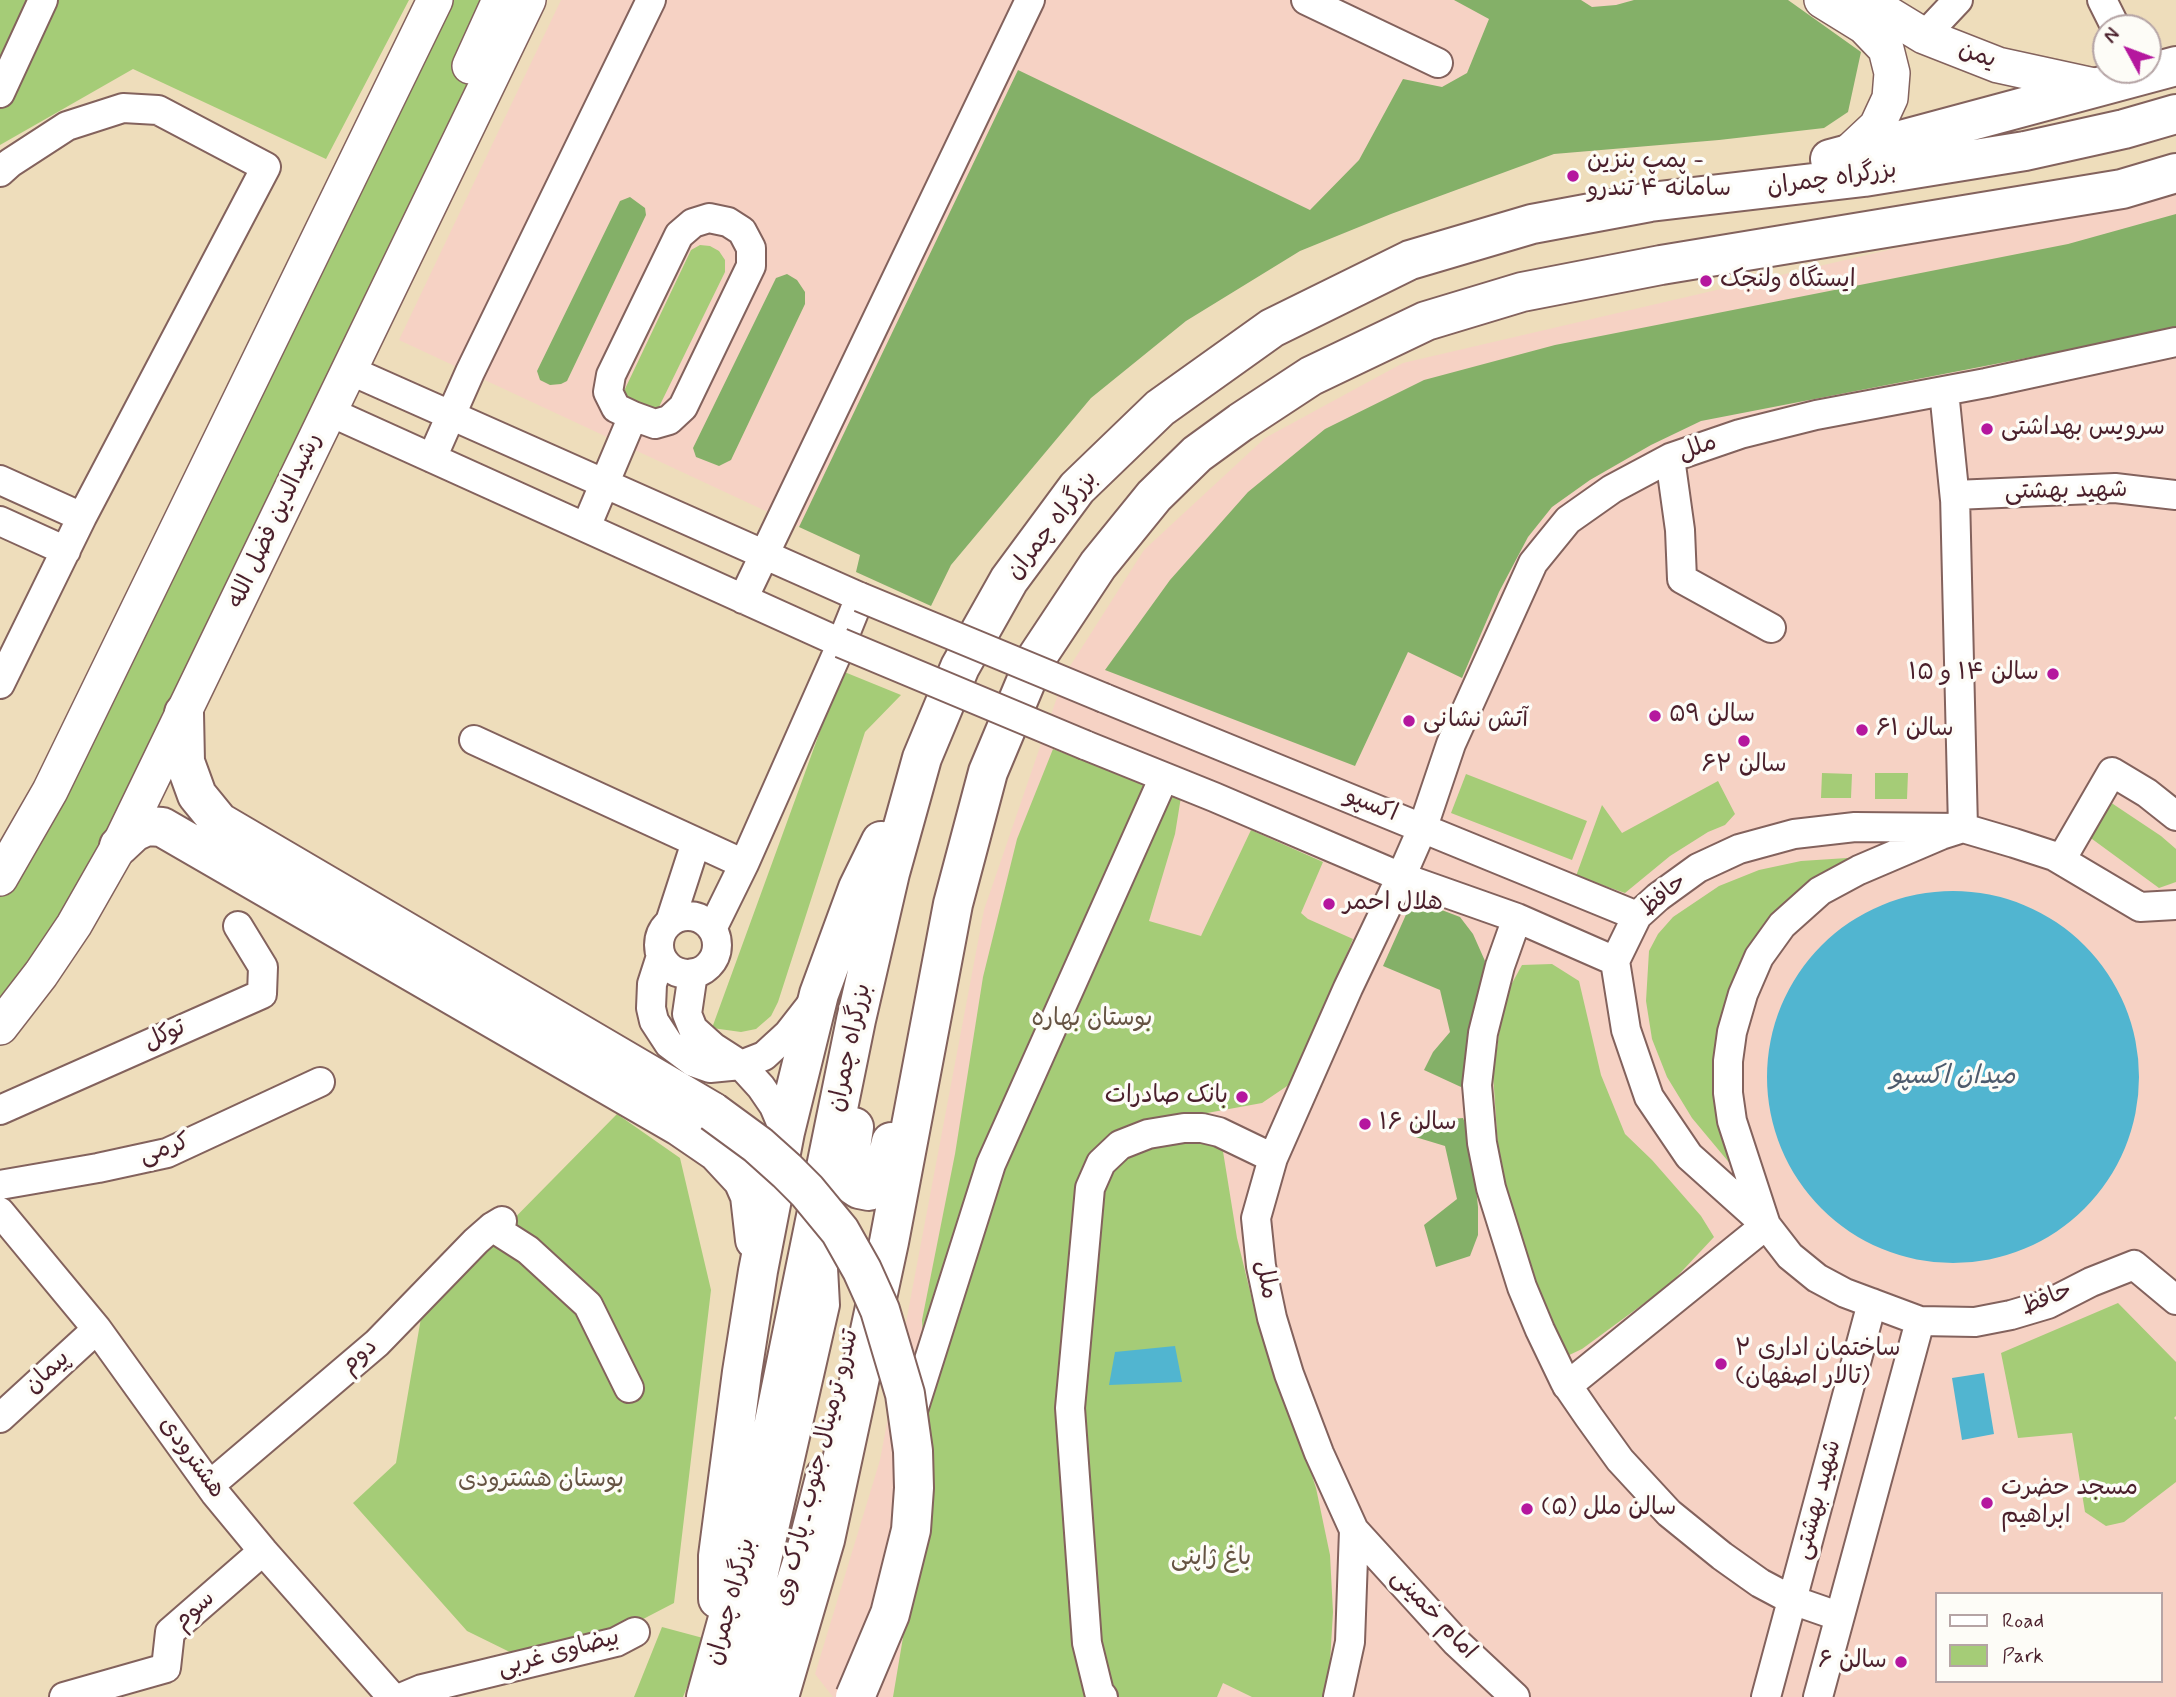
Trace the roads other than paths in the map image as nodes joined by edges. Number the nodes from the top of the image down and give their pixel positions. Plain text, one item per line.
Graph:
1 (43, 0) edge
2 (435, 0) edge
3 (500, 0) edge
4 (528, 0) edge
5 (651, 0) edge
6 (1030, 0) edge
7 (1306, 0) edge
8 (1822, 0) edge
9 (1865, 0) edge
10 (1958, 0) edge
11 (1924, 36) junction
12 (1438, 63) dead end
13 (2092, 77) edge
14 (2092, 81) edge
15 (0, 93) edge
16 (2176, 114) edge
17 (1845, 156) junction
18 (0, 172) edge
19 (2176, 173) edge
20 (1650, 202) junction
21 (411, 241) junction
22 (2176, 342) edge
23 (349, 369) junction
24 (1944, 391) junction
25 (328, 411) junction
26 (451, 415) junction
27 (633, 416) junction
28 (432, 458) junction
29 (1670, 458) junction
30 (0, 480) edge
31 (604, 484) junction
32 (2176, 495) edge
33 (1955, 498) junction
34 (82, 517) junction
35 (0, 521) edge
36 (586, 527) junction
37 (66, 551) junction
38 (765, 554) junction
39 (860, 597) junction
40 (743, 599) junction
41 (1771, 628) dead end
42 (841, 643) junction
43 (0, 684) edge
44 (184, 713) junction
45 (474, 740) dead end
46 (922, 758) junction
47 (1164, 777) junction
48 (2176, 816) edge
49 (1423, 827) junction
50 (1963, 828) junction
51 (696, 842) junction
52 (119, 846) junction
53 (2061, 860) junction
54 (744, 864) junction
55 (1401, 877) junction
56 (0, 878) edge
57 (2176, 905) edge
58 (1637, 916) junction
59 (1517, 918) junction
60 (670, 922) junction
61 (238, 926) dead end
62 (712, 929) junction
63 (661, 956) junction
64 (1615, 961) junction
65 (692, 973) junction
66 (819, 994) junction
67 (856, 1020) junction
68 (930, 1026) junction
69 (0, 1027) edge
70 (741, 1065) junction
71 (320, 1082) dead end
72 (0, 1110) edge
73 (785, 1132) junction
74 (1273, 1158) junction
75 (0, 1185) edge
76 (0, 1212) edge
77 (1766, 1225) junction
78 (812, 1232) junction
79 (889, 1242) junction
80 (758, 1270) junction
81 (2176, 1300) edge
82 (1872, 1303) junction
83 (1920, 1321) junction
84 (97, 1329) junction
85 (1567, 1386) junction
86 (629, 1388) dead end
87 (0, 1418) edge
88 (895, 1466) dead end
89 (210, 1485) junction
90 (1354, 1530) junction
91 (263, 1551) junction
92 (1792, 1600) junction
93 (1838, 1616) junction
94 (635, 1632) dead end
95 (724, 1635) junction
96 (64, 1697) edge
97 (392, 1697) edge
98 (403, 1697) edge
99 (706, 1697) edge
100 (730, 1697) edge
101 (751, 1697) edge
102 (779, 1697) edge
103 (855, 1697) edge
104 (1103, 1697) edge
105 (1338, 1697) edge
106 (1515, 1697) edge
107 (1766, 1697) edge
108 (1818, 1697) edge

1 - 15 street
2 - 56 main road
3 - 21 main road
4 - 21 main road, رشیدالدین فضل الله
5 - 26 street
6 - 38 street
7 - 12 street
8 - 17 main road
9 - 11 main road, یمن
10 - 11 street
11 - 13 main road, یمن
14 - 17 highway
16 - 20 highway, بزرگراه چمران
17 - 20 highway
18 - 34 street
19 - 68 highway
20 - 46 highway, بزرگراه چمران
21 - 23 main road, رشیدالدین فضل الله
22 - 24 street, ملل
23 - 25 main road, رشیدالدین فضل الله
23 - 26 street, اکسپو
24 - 29 street, ملل
24 - 33 street
25 - 28 street
25 - 44 main road, رشیدالدین فضل الله
26 - 28 street
26 - 31 street, اکسپو
27 - 27 street
27 - 31 street
28 - 36 street
29 - 41 street
29 - 49 street, ملل
30 - 34 street
31 - 36 street
31 - 38 street, اکسپو
32 - 33 street, شهید بهشتی
33 - 50 street
34 - 37 street
35 - 37 street
36 - 40 street
37 - 43 street
38 - 39 street, اکسپو
38 - 40 street
39 - 42 street
39 - 49 street, اکسپو, bridge
40 - 42 street
42 - 47 street, bridge
42 - 54 street
44 - 52 main road, رشیدالدین فضل الله
44 - 103 highway, bridge
45 - 51 street
46 - 66 highway
46 - 67 highway, بزرگراه چمران
47 - 55 street
47 - 88 street
48 - 53 street
49 - 55 street, ملل
49 - 58 street, اکسپو
50 - 53 street, حافظ
50 - 58 street, حافظ
50 - 77 street, حافظ
51 - 54 street
51 - 60 street
52 - 69 main road, رشیدالدین فضل الله
52 - 80 highway
53 - 57 street, حافظ
54 - 62 street
55 - 59 street
55 - 74 street, ملل
58 - 64 street, حافظ
59 - 64 street
59 - 85 street
60 - 62 street
60 - 63 street
61 - 72 street, توکل
62 - 65 street
63 - 65 street
63 - 70 street
64 - 77 street, حافظ
65 - 70 street
66 - 70 street
66 - 73 highway
67 - 68 highway
67 - 78 highway, بزرگراه چمران
68 - 79 highway
70 - 73 street
71 - 75 street, کرمی
73 - 80 highway
74 - 90 street, ملل
74 - 104 street
76 - 84 street, هشترودی
77 - 82 street, حافظ
77 - 85 street
78 - 95 highway, بزرگراه چمران
78 - 100 street
79 - 101 street, تندرو ترمینال جنوب ـ پارک وی
79 - 102 highway
80 - 95 highway
81 - 83 street, حافظ
82 - 83 street, حافظ
82 - 92 street, شهید بهشتی
83 - 93 street, شهید بهشتی
84 - 87 street, پیمان
84 - 89 street, هشترودی
85 - 92 street
86 - 89 street, دوم
89 - 91 street, هشترودی
90 - 105 street, ملل
90 - 106 street, امام خمینی
91 - 96 street, سوم
91 - 97 street, هشترودی
92 - 93 street
92 - 107 street, شهید بهشتی
93 - 108 street, شهید بهشتی
94 - 98 street, بیضاوی غربی
95 - 99 highway, بزرگراه چمران

